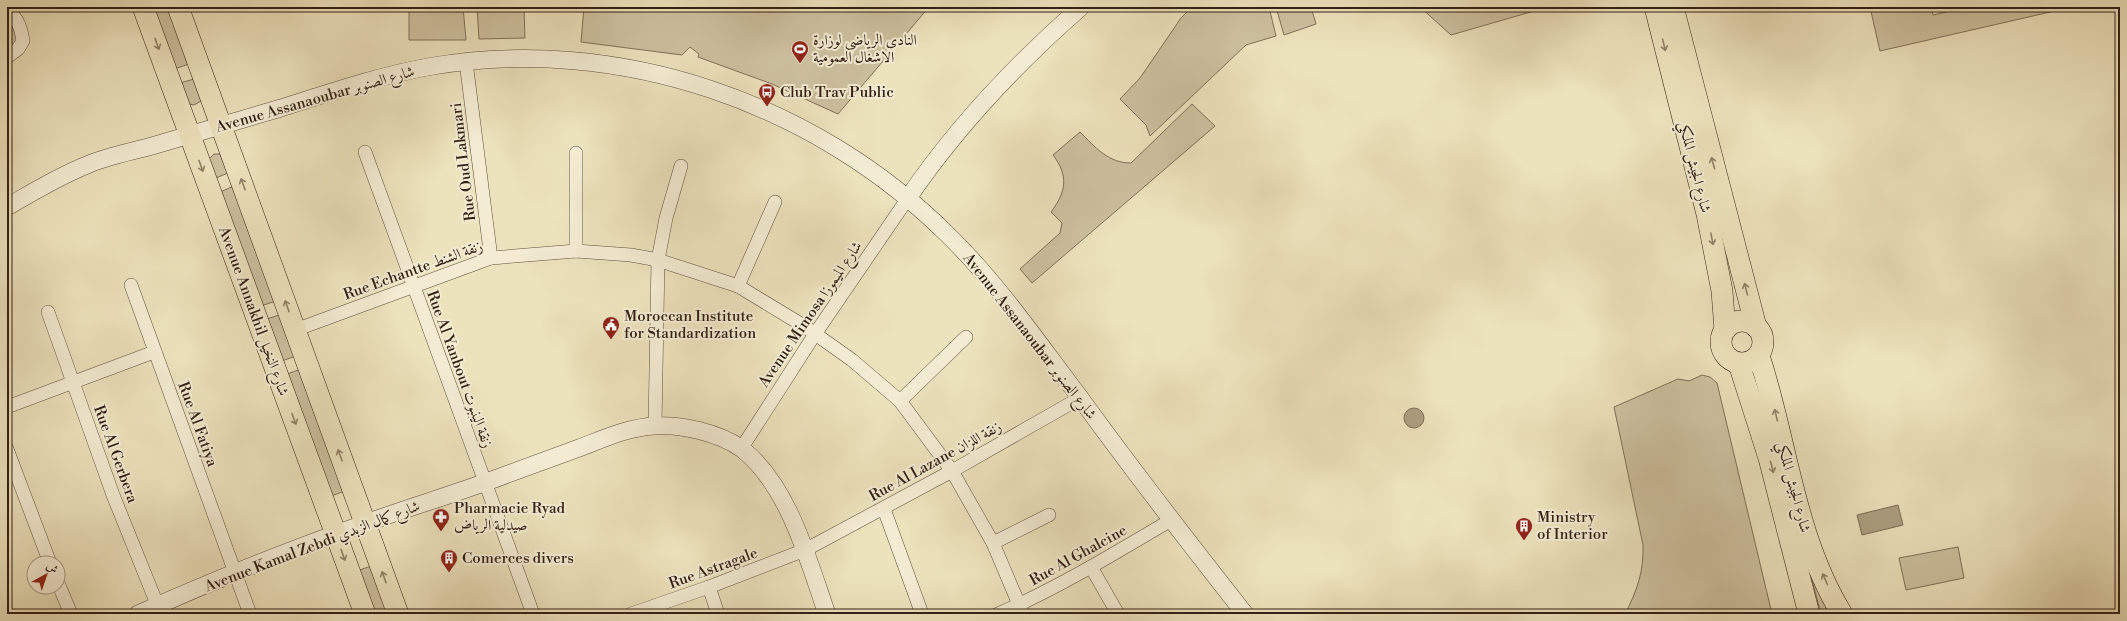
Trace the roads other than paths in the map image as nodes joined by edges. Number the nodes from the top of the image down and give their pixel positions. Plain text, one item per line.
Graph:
1 (143, 7) edge
2 (178, 7) edge
3 (1081, 7) edge
4 (1655, 7) edge
5 (1673, 7) edge
6 (7, 10) edge
7 (7, 57) edge
8 (466, 62) junction
9 (222, 126) junction
10 (190, 135) junction
11 (365, 152) dead end
12 (576, 153) dead end
13 (681, 166) dead end
14 (908, 198) junction
15 (775, 202) dead end
16 (7, 207) edge
17 (576, 251) junction
18 (491, 258) junction
19 (658, 260) junction
20 (131, 285) dead end
21 (738, 286) junction
22 (414, 287) junction
23 (48, 312) dead end
24 (1756, 327) junction
25 (296, 330) junction
26 (1725, 330) junction
27 (815, 334) junction
28 (966, 337) dead end
29 (154, 352) junction
30 (1758, 356) junction
31 (1739, 364) junction
32 (72, 381) junction
33 (1080, 398) junction
34 (900, 401) junction
35 (7, 407) edge
36 (655, 426) junction
37 (7, 448) edge
38 (741, 449) junction
39 (952, 471) junction
40 (484, 483) junction
41 (884, 509) junction
42 (1049, 515) dead end
43 (1171, 520) junction
44 (365, 523) junction
45 (336, 534) junction
46 (993, 543) junction
47 (805, 550) junction
48 (47, 555) edge
49 (1091, 567) junction
50 (235, 573) junction
51 (709, 588) junction
52 (63, 595) edge
53 (160, 609) edge
54 (1021, 609) edge
55 (71, 614) edge
56 (138, 614) edge
57 (250, 614) edge
58 (365, 614) edge
59 (398, 614) edge
60 (533, 614) edge
61 (631, 614) edge
62 (718, 614) edge
63 (826, 614) edge
64 (922, 614) edge
65 (998, 614) edge
66 (1118, 614) edge
67 (1245, 614) edge
68 (1809, 614) edge
69 (1842, 614) edge

1 -> 10 main road, Avenue Annakhil شارع النخيل
2 - 9 main road
3 - 14 street
4 -> 26 main road, شارع الجيش الملكي
24 -> 5 main road, شارع الجيش الملكي
6 - 7 street
8 - 9 street, Avenue Assanaoubar شارع الصنوبر
8 - 14 street, Avenue Assanaoubar شارع الصنوبر
8 - 18 street, Rue Oud Lakmari
9 - 10 street, Avenue Assanaoubar شارع الصنوبر
25 -> 9 main road
10 - 16 street, Avenue Assanaoubar شارع الصنوبر
10 -> 45 main road, Avenue Annakhil شارع النخيل
11 - 22 street, Rue Al Yanbout زنقة الينبوت
12 - 17 street
13 - 19 street
14 - 27 street, Avenue Mimosa شارع الميموزا
14 - 33 street, Avenue Assanaoubar شارع الصنوبر
15 - 21 street
17 - 18 street, Rue Echantte زنقة الشنط
17 - 19 street, Rue Echantte زنقة الشنط
18 - 22 street, Rue Echantte زنقة الشنط
19 - 21 street, Rue Echantte زنقة الشنط
19 - 36 street
20 - 29 street, Rue Al Fatiya
21 - 27 street, Rue Echantte زنقة الشنط
22 - 25 street, Rue Echantte زنقة الشنط
22 - 40 street, Rue Al Yanbout زنقة الينبوت
23 - 32 street, Rue Al Gerbera
24 - 26 main road
24 - 30 main road
44 -> 25 main road
26 - 31 main road
27 - 34 street, Rue Echantte زنقة الشنط
27 - 38 street, Avenue Mimosa شارع الميموزا
28 - 34 street
29 - 32 street
29 - 50 street, Rue Al Fatiya
30 - 31 main road
69 -> 30 main road, شارع الجيش الملكي
31 -> 68 main road, شارع الجيش الملكي
32 - 35 street
32 - 53 street, Rue Al Gerbera
33 - 39 street, Rue Al Lazane زنقة اللزان
33 - 43 street, Avenue Assanaoubar شارع الصنوبر
34 - 39 street, Rue Echantte زنقة الشنط
36 - 38 street, Avenue Kamal Zebdi شارع كمال الزبدي
36 - 40 street, Avenue Kamal Zebdi شارع كمال الزبدي
37 - 48 street
38 - 47 street, Avenue Kamal Zebdi شارع كمال الزبدي
39 - 41 street, Rue Al Lazane زنقة اللزان
39 - 46 street, Rue Echantte زنقة الشنط
40 - 44 street, Avenue Kamal Zebdi شارع كمال الزبدي
40 - 60 street, Rue Al Yanbout زنقة الينبوت
41 - 47 street, Rue Al Lazane زنقة اللزان
41 - 64 street
42 - 46 street
43 - 49 street, Rue Al Ghalcine
43 - 67 street, Avenue Assanaoubar شارع الصنوبر
44 - 45 street, Avenue Kamal Zebdi شارع كمال الزبدي
59 -> 44 main road
45 - 50 street, Avenue Kamal Zebdi شارع كمال الزبدي
45 -> 58 main road, Avenue Annakhil شارع النخيل
46 - 54 street, Rue Echantte زنقة الشنط
47 - 51 street, Rue Astragale
47 - 63 street, Avenue Kamal Zebdi شارع كمال الزبدي
49 - 54 street, Rue Al Ghalcine
49 - 66 street
50 - 53 street, Avenue Kamal Zebdi شارع كمال الزبدي
50 - 57 street, Rue Al Fatiya
51 - 61 street, Rue Astragale
51 - 62 street
52 - 55 street
53 - 56 street, Avenue Kamal Zebdi شارع كمال الزبدي
54 - 65 street, Rue Al Ghalcine

